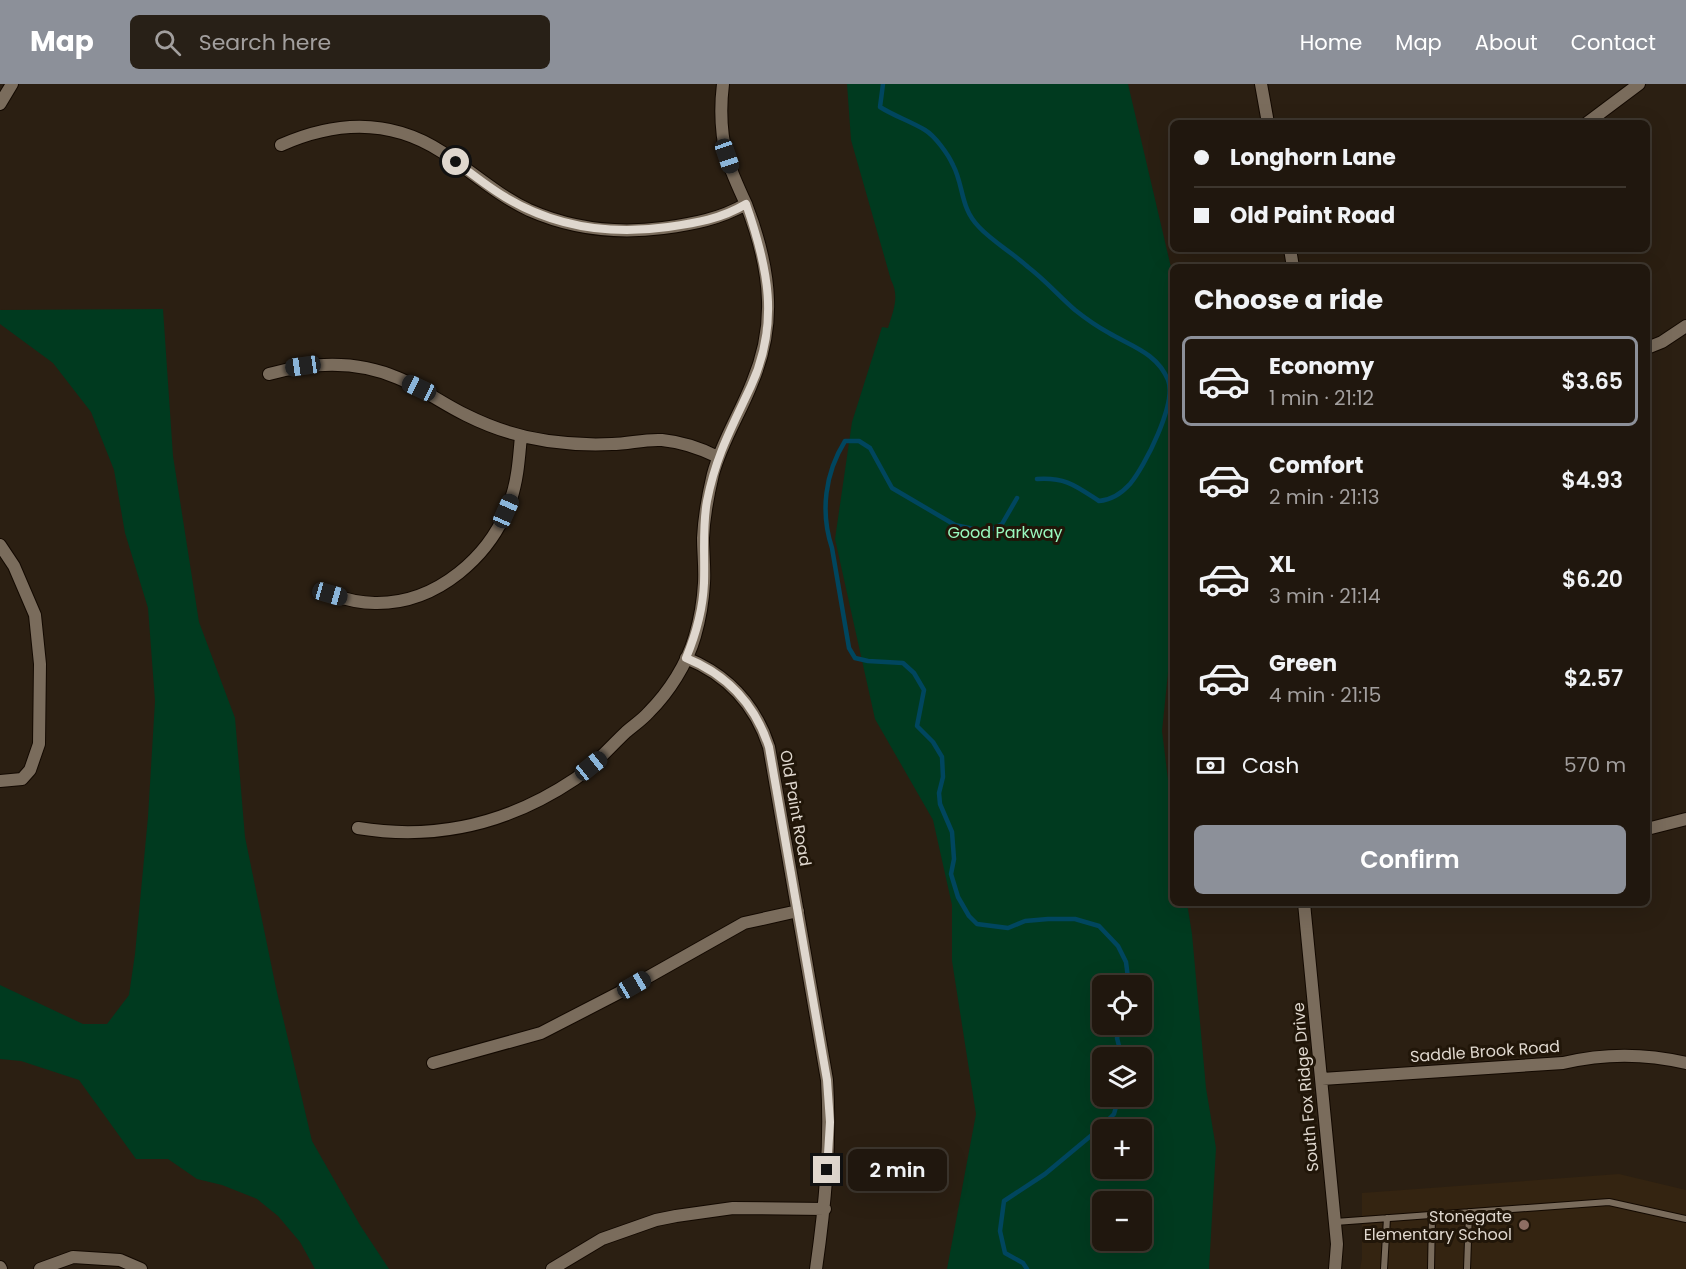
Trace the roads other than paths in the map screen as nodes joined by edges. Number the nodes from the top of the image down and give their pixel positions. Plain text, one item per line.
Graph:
1 (12, 84) edge
2 (723, 84) edge
3 (1261, 84) edge
4 (1639, 84) edge
5 (0, 104) edge
6 (1267, 120) edge
7 (1591, 120) edge
8 (281, 145) dead end
9 (746, 204) junction
10 (1686, 326) edge
11 (1650, 347) edge
12 (269, 375) dead end
13 (520, 435) junction
14 (718, 457) junction
15 (0, 545) edge
16 (330, 594) dead end
17 (686, 658) junction
18 (0, 781) edge
19 (1686, 819) edge
20 (358, 828) dead end
21 (1650, 828) edge
22 (1304, 906) edge
23 (798, 911) junction
24 (433, 1063) dead end
25 (1686, 1063) edge
26 (1322, 1079) junction
27 (825, 1209) junction
28 (1469, 1212) junction
29 (1432, 1215) junction
30 (1387, 1218) junction
31 (1686, 1219) edge
32 (1335, 1222) junction
33 (40, 1269) edge
34 (141, 1269) edge
35 (552, 1269) edge
36 (816, 1269) edge
37 (1335, 1269) edge
38 (1384, 1269) edge
39 (1431, 1269) edge
40 (1467, 1269) edge

1 - 5 street
2 - 9 street
3 - 6 street
4 - 7 street
8 - 9 street
9 - 14 street
10 - 11 street
12 - 13 street
13 - 14 street
13 - 16 street
14 - 17 street
15 - 18 street
17 - 20 street
17 - 23 street, Old Paint Road
19 - 21 street
22 - 26 street, South Fox Ridge Drive
23 - 24 street
23 - 27 street, Old Paint Road
25 - 26 street, Saddle Brook Road
26 - 32 street, South Fox Ridge Drive
27 - 35 street
27 - 36 street, Old Paint Road
28 - 29 lane
28 - 31 lane
28 - 40 lane
29 - 30 lane
29 - 39 lane
30 - 32 lane
30 - 38 lane
32 - 37 street, South Fox Ridge Drive
33 - 34 street

